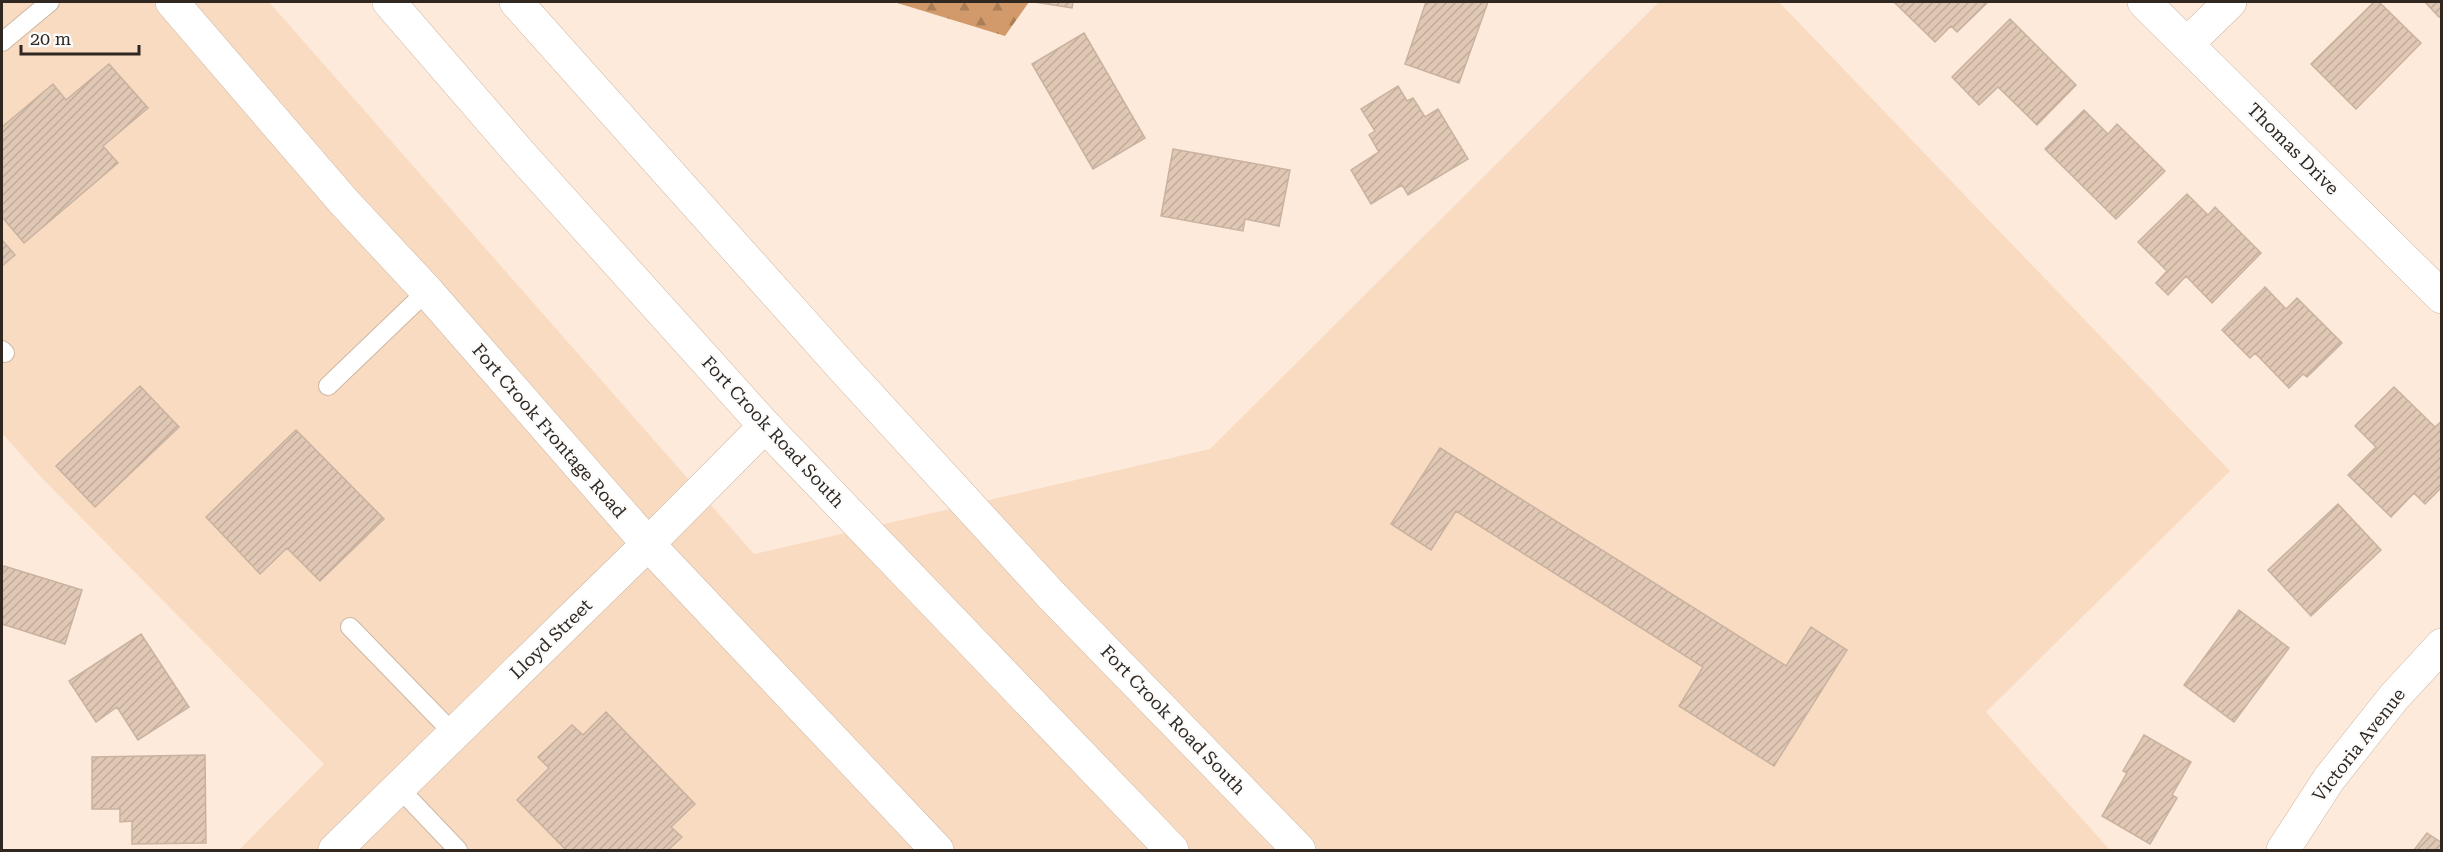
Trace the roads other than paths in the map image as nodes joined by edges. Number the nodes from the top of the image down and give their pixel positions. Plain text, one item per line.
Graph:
1 (50, 2) edge
2 (171, 2) edge
3 (389, 2) edge
4 (516, 2) edge
5 (2144, 2) edge
6 (2230, 2) edge
7 (2, 42) edge
8 (2187, 44) junction
9 (427, 291) junction
10 (2442, 297) edge
11 (328, 386) dead end
12 (765, 426) junction
13 (648, 544) junction
14 (350, 627) dead end
15 (2442, 645) edge
16 (454, 734) junction
17 (399, 788) junction
18 (335, 850) edge
19 (458, 850) edge
20 (937, 850) edge
21 (1172, 850) edge
22 (1299, 850) edge
23 (2283, 850) edge

1 - 7 lane
2 - 9 street, Fort Crook Frontage Road
3 - 12 street, Fort Crook Road South
4 - 22 street, Fort Crook Road South
5 - 8 street, Thomas Drive
6 - 8 street
8 - 10 street, Thomas Drive
9 - 11 lane
9 - 13 street, Fort Crook Frontage Road
12 - 13 street, Lloyd Street
12 - 21 street, Fort Crook Road South
13 - 16 street, Lloyd Street
13 - 20 street, Fort Crook Frontage Road
14 - 16 lane
15 - 23 street, Victoria Avenue
16 - 17 street, Lloyd Street
17 - 18 street, Lloyd Street
17 - 19 lane

